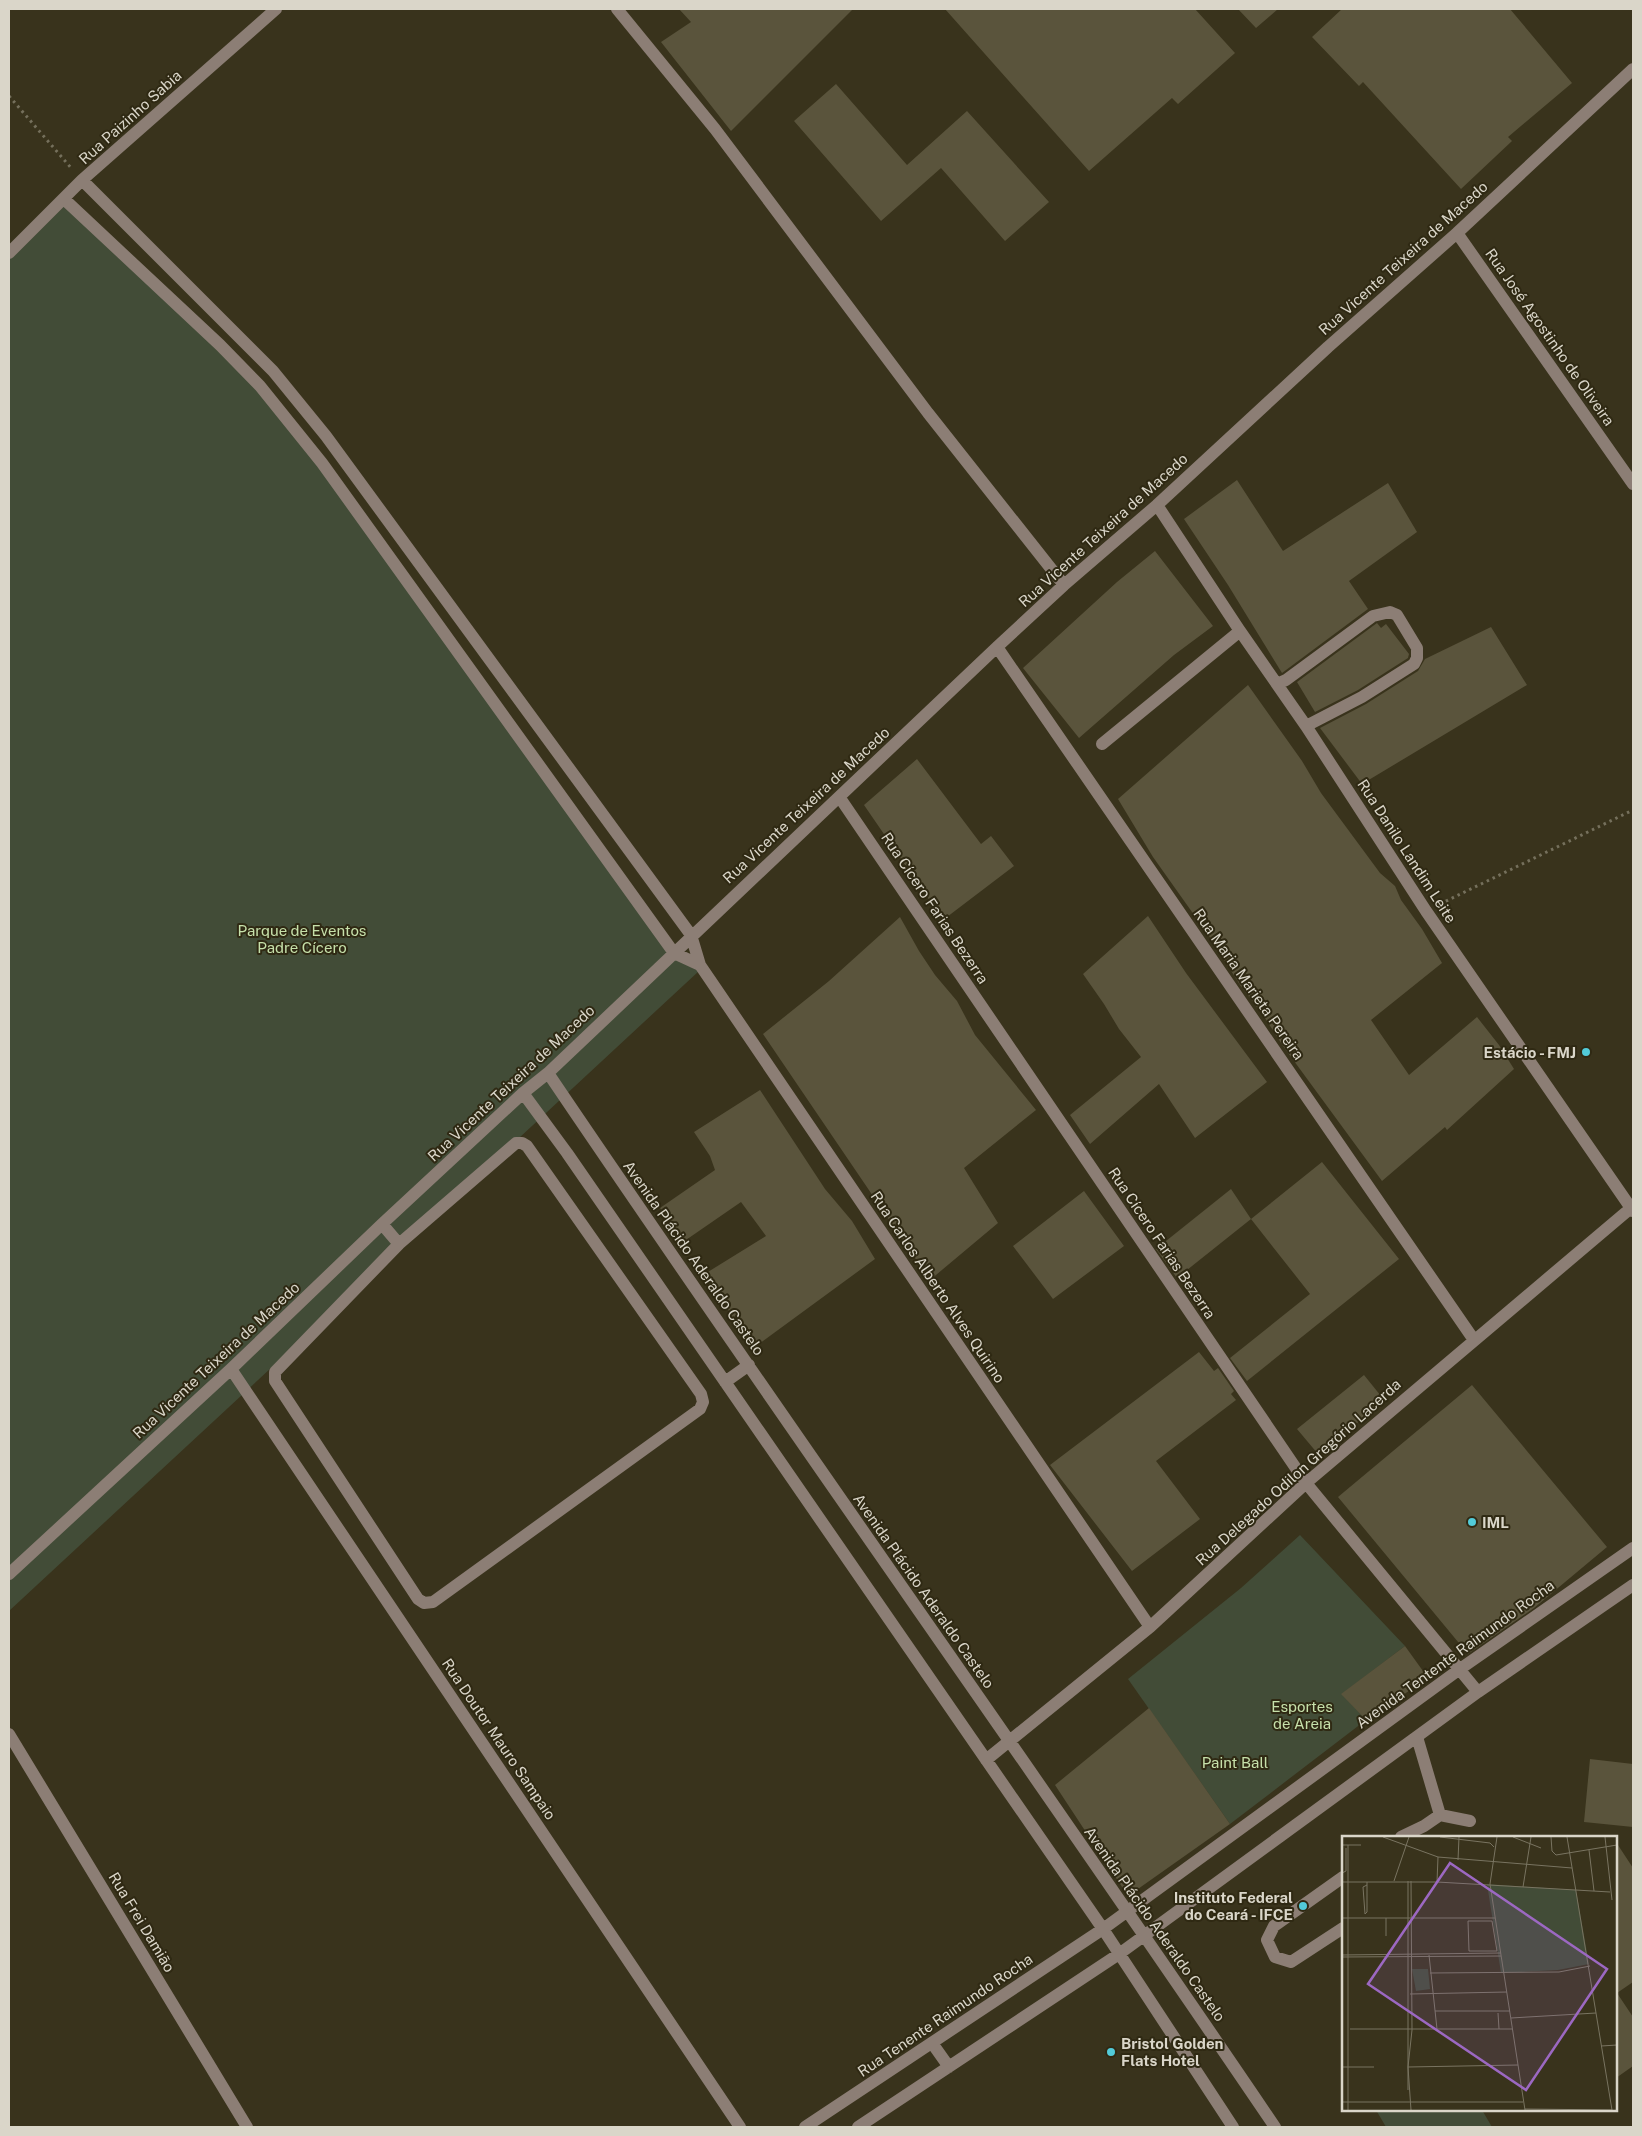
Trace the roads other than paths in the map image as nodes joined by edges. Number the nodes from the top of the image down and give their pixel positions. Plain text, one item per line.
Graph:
1 (276, 9) edge
2 (617, 9) edge
3 (1633, 69) edge
4 (82, 180) junction
5 (64, 199) junction
6 (1457, 233) junction
7 (9, 253) edge
8 (258, 356) junction
9 (244, 370) junction
10 (1633, 484) edge
11 (1157, 506) junction
12 (402, 539) junction
13 (386, 551) junction
14 (1064, 586) junction
15 (1240, 631) junction
16 (997, 647) junction
17 (1277, 684) junction
18 (1306, 726) junction
19 (1102, 744) dead end
20 (840, 798) junction
21 (691, 935) junction
22 (674, 953) junction
23 (700, 964) junction
24 (548, 1073) junction
25 (523, 1093) junction
26 (1632, 1210) edge
27 (382, 1224) junction
28 (399, 1244) junction
29 (1474, 1340) junction
30 (749, 1365) junction
31 (231, 1369) junction
32 (725, 1382) junction
33 (1306, 1483) junction
34 (1633, 1548) edge
35 (9, 1574) edge
36 (1633, 1585) edge
37 (1150, 1627) junction
38 (1460, 1669) junction
39 (1478, 1692) junction
40 (9, 1734) edge
41 (1416, 1737) junction
42 (1008, 1742) junction
43 (986, 1760) junction
44 (1440, 1815) junction
45 (1470, 1821) dead end
46 (1422, 1832) edge
47 (1405, 1836) edge
48 (1342, 1878) edge
49 (1127, 1911) junction
50 (1102, 1929) junction
51 (1342, 1929) edge
52 (1145, 1935) junction
53 (1119, 1954) junction
54 (932, 2043) junction
55 (949, 2067) junction
56 (247, 2127) edge
57 (740, 2127) edge
58 (805, 2127) edge
59 (858, 2127) edge
60 (1234, 2127) edge
61 (1275, 2127) edge

1 - 4 street, Rua Paizinho Sabia
2 - 14 street
3 - 6 street, Rua Vicente Teixeira de Macedo
4 - 5 street, Rua Paizinho Sabia
4 - 8 street, Rua Carlos Alberto Alves Quirino
5 - 7 street, Rua Paizinho Sabia
5 - 9 street
6 - 10 street, Rua José Agostinho de Oliveira
6 - 11 street, Rua Vicente Teixeira de Macedo
8 - 9 street
8 - 12 street, Rua Carlos Alberto Alves Quirino
9 - 13 street
11 - 14 street, Rua Vicente Teixeira de Macedo
11 - 15 street, Rua Danilo Landim Leite
12 - 13 street
12 - 21 street, Rua Carlos Alberto Alves Quirino
13 - 22 street
14 - 16 street, Rua Vicente Teixeira de Macedo
15 - 17 street, Rua Danilo Landim Leite
15 - 19 street
16 - 20 street, Rua Vicente Teixeira de Macedo
16 - 29 street, Rua Maria Marieta Pereira
17 - 18 street, Rua Danilo Landim Leite
17 - 18 street
18 - 26 street, Rua Danilo Landim Leite
20 - 21 street, Rua Vicente Teixeira de Macedo
20 - 33 street, Rua Cícero Farias Bezerra
21 - 22 street, Rua Vicente Teixeira de Macedo
21 - 23 street, Rua Carlos Alberto Alves Quirino
22 - 23 street
22 - 24 street, Rua Vicente Teixeira de Macedo
23 - 37 street, Rua Carlos Alberto Alves Quirino
24 - 25 street, Rua Vicente Teixeira de Macedo
24 - 30 street, Avenida Plácido Aderaldo Castelo
25 - 27 street, Rua Vicente Teixeira de Macedo
25 - 32 street
26 - 29 street, Rua Delegado Odilon Gregório Lacerda
27 - 28 street
27 - 31 street, Rua Vicente Teixeira de Macedo
28 - 28 street
29 - 33 street, Rua Delegado Odilon Gregório Lacerda
30 - 32 street
30 - 42 street, Avenida Plácido Aderaldo Castelo
31 - 35 street, Rua Vicente Teixeira de Macedo
31 - 57 street, Rua Doutor Mauro Sampaio
32 - 43 street
33 - 37 street, Rua Delegado Odilon Gregório Lacerda
33 - 38 street, Rua Cícero Farias Bezerra
34 - 38 street, Avenida Tentente Raimundo Rocha
36 - 39 street
37 - 42 street, Rua Delegado Odilon Gregório Lacerda
38 - 39 street, Rua Cícero Farias Bezerra
38 - 49 street, Avenida Tentente Raimundo Rocha
39 - 41 street
40 - 56 street, Rua Frei Damião
41 - 44 street
41 - 52 street
42 - 43 street, Rua Delegado Odilon Gregório Lacerda
42 - 49 street, Avenida Plácido Aderaldo Castelo
43 - 50 street
44 - 45 street
44 - 46 street
46 - 47 street
48 - 51 street
49 - 50 street, Avenida Tentente Raimundo Rocha
49 - 52 street, Avenida Plácido Aderaldo Castelo
50 - 53 street
50 - 54 street, Rua Tenente Raimundo Rocha
52 - 53 street
52 - 61 street, Avenida Plácido Aderaldo Castelo
53 - 55 street
53 - 60 street
54 - 55 street
54 - 58 street, Rua Tenente Raimundo Rocha
55 - 59 street

